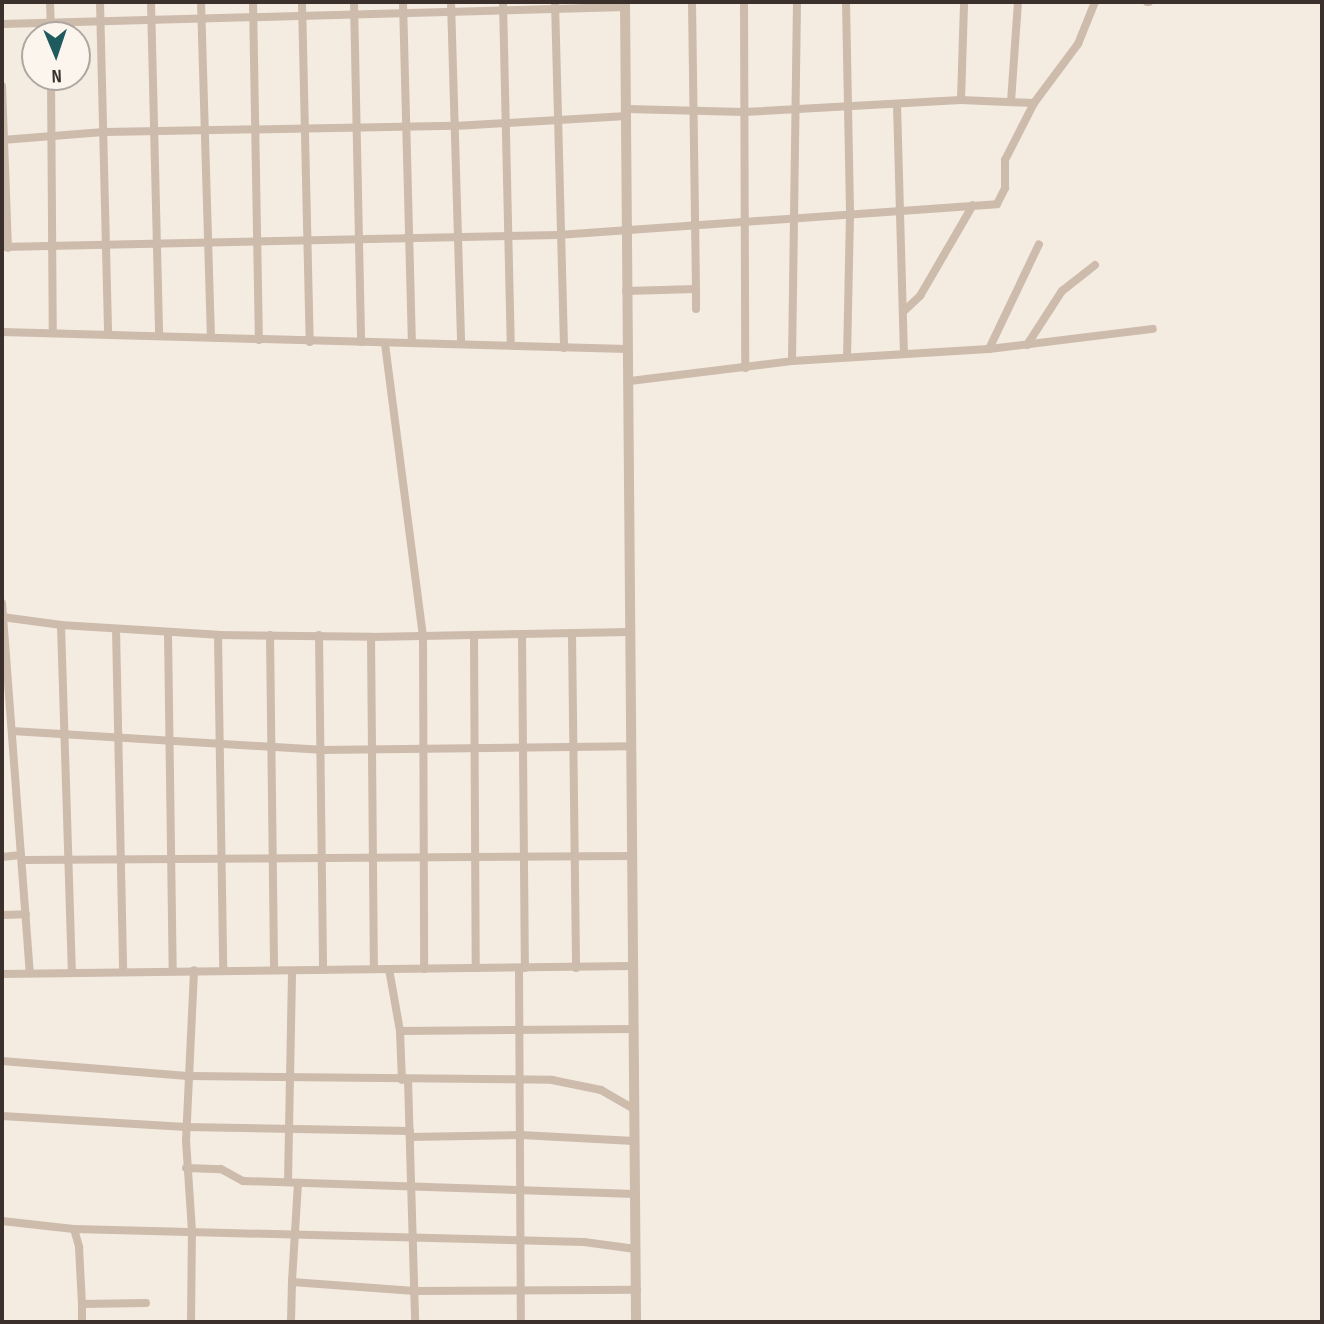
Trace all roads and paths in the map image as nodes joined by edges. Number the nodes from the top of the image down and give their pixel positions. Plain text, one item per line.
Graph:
1 (50, 2) edge
2 (100, 2) edge
3 (151, 2) edge
4 (201, 2) edge
5 (253, 2) edge
6 (302, 2) edge
7 (354, 2) edge
8 (403, 2) edge
9 (451, 2) edge
10 (692, 2) edge
11 (744, 2) edge
12 (797, 2) edge
13 (846, 2) edge
14 (964, 2) edge
15 (1017, 2) edge
16 (1095, 2) edge
17 (625, 5) edge
18 (503, 6) edge
19 (555, 6) edge
20 (451, 13) junction
21 (354, 16) junction
22 (403, 16) junction
23 (303, 17) junction
24 (253, 20) junction
25 (51, 21) edge
26 (202, 21) junction
27 (152, 22) junction
28 (91, 23) edge
29 (100, 23) junction
30 (2, 24) edge
31 (21, 24) edge
32 (2, 86) edge
33 (51, 91) edge
34 (961, 100) junction
35 (1011, 102) junction
36 (1034, 103) junction
37 (897, 105) junction
38 (848, 107) junction
39 (797, 109) junction
40 (627, 112) junction
41 (695, 112) junction
42 (744, 112) junction
43 (556, 120) junction
44 (505, 122) junction
45 (408, 126) junction
46 (455, 126) junction
47 (356, 129) junction
48 (256, 130) junction
49 (303, 131) junction
50 (104, 132) junction
51 (152, 132) junction
52 (203, 132) junction
53 (52, 136) junction
54 (3, 140) edge
55 (973, 205) junction
56 (903, 211) junction
57 (850, 215) junction
58 (796, 219) junction
59 (746, 222) junction
60 (693, 227) junction
61 (626, 231) junction
62 (558, 235) junction
63 (507, 236) junction
64 (458, 237) junction
65 (409, 239) junction
66 (360, 241) junction
67 (257, 242) junction
68 (305, 242) junction
69 (206, 243) junction
70 (157, 244) junction
71 (1040, 244) dead end
72 (108, 246) junction
73 (54, 247) junction
74 (5, 248) edge
75 (1095, 265) dead end
76 (696, 289) junction
77 (626, 291) junction
78 (696, 309) dead end
79 (905, 310) junction
80 (1153, 329) dead end
81 (2, 332) edge
82 (53, 332) junction
83 (108, 334) junction
84 (159, 335) junction
85 (211, 337) junction
86 (259, 341) junction
87 (310, 342) junction
88 (360, 342) junction
89 (412, 343) junction
90 (461, 343) junction
91 (384, 344) junction
92 (511, 345) junction
93 (1027, 345) junction
94 (564, 348) junction
95 (627, 349) junction
96 (989, 349) junction
97 (904, 352) junction
98 (847, 357) junction
99 (792, 361) junction
100 (746, 368) junction
101 (630, 381) junction
102 (2, 603) edge
103 (2, 616) edge
104 (61, 625) junction
105 (116, 629) junction
106 (629, 632) junction
107 (168, 633) junction
108 (218, 635) junction
109 (270, 635) junction
110 (319, 635) junction
111 (572, 635) junction
112 (474, 636) junction
113 (522, 636) junction
114 (423, 637) junction
115 (371, 638) junction
116 (12, 731) junction
117 (65, 733) junction
118 (115, 737) junction
119 (169, 742) junction
120 (218, 745) junction
121 (631, 746) junction
122 (272, 747) junction
123 (520, 748) junction
124 (574, 748) junction
125 (373, 749) junction
126 (423, 749) junction
127 (473, 749) junction
128 (320, 750) junction
129 (631, 856) junction
130 (2, 857) edge
131 (21, 858) junction
132 (523, 858) junction
133 (221, 859) junction
134 (275, 859) junction
135 (322, 859) junction
136 (473, 859) junction
137 (575, 859) junction
138 (69, 860) junction
139 (121, 860) junction
140 (171, 860) junction
141 (425, 860) junction
142 (372, 861) junction
143 (26, 914) junction
144 (2, 915) edge
145 (632, 965) junction
146 (476, 968) junction
147 (522, 968) junction
148 (576, 968) junction
149 (390, 969) junction
150 (424, 969) junction
151 (194, 970) junction
152 (274, 970) junction
153 (323, 970) junction
154 (374, 970) junction
155 (173, 971) junction
156 (223, 971) junction
157 (292, 971) junction
158 (30, 972) junction
159 (72, 972) junction
160 (122, 972) junction
161 (2, 974) edge
162 (632, 1029) junction
163 (519, 1030) junction
164 (400, 1031) junction
165 (2, 1061) edge
166 (190, 1076) junction
167 (290, 1076) junction
168 (405, 1080) junction
169 (519, 1082) junction
170 (635, 1110) junction
171 (2, 1116) edge
172 (186, 1127) junction
173 (288, 1128) junction
174 (410, 1134) junction
175 (521, 1135) junction
176 (634, 1141) junction
177 (186, 1168) junction
178 (288, 1182) junction
179 (298, 1182) junction
180 (412, 1185) junction
181 (518, 1188) junction
182 (636, 1194) junction
183 (2, 1221) edge
184 (74, 1229) junction
185 (192, 1231) junction
186 (295, 1235) junction
187 (413, 1240) junction
188 (517, 1241) junction
189 (636, 1249) junction
190 (292, 1283) junction
191 (637, 1290) junction
192 (415, 1291) junction
193 (520, 1292) junction
194 (146, 1303) dead end
195 (82, 1304) junction
196 (82, 1322) edge
197 (191, 1322) edge
198 (291, 1322) edge
199 (415, 1322) edge
200 (521, 1322) edge
201 (636, 1322) edge

1 - 25 street
2 - 29 street
3 - 27 street
4 - 26 street
5 - 24 street
6 - 23 street
7 - 21 street
8 - 22 street
9 - 20 street
10 - 41 street
11 - 42 street
12 - 39 street
13 - 38 street
14 - 34 street
15 - 35 street
16 - 36 street
17 - 19 street
17 - 40 street
18 - 19 street
18 - 20 street
18 - 44 street
19 - 43 street
20 - 22 street
20 - 46 street
21 - 22 street
21 - 23 street
21 - 47 street
22 - 45 street
23 - 24 street
23 - 49 street
24 - 26 street
24 - 48 street
26 - 27 street
26 - 52 street
27 - 29 street
27 - 51 street
28 - 29 street
29 - 50 street
30 - 31 street
32 - 54 street
33 - 53 street
34 - 35 street
34 - 37 street
35 - 36 street
36 - 55 street
37 - 38 street
37 - 56 street
38 - 39 street
38 - 57 street
39 - 42 street
39 - 58 street
40 - 41 street
40 - 43 street
40 - 61 street
41 - 42 street
41 - 60 street
42 - 59 street
43 - 44 street
43 - 62 street
44 - 46 street
44 - 63 street
45 - 46 street
45 - 47 street
45 - 65 street
46 - 64 street
47 - 49 street
47 - 66 street
48 - 49 street
48 - 52 street
48 - 67 street
49 - 68 street
50 - 51 street
50 - 53 street
50 - 72 street
51 - 52 street
51 - 70 street
52 - 69 street
53 - 54 street
53 - 73 street
54 - 74 street
55 - 56 street
55 - 79 street
56 - 57 street
56 - 79 street
57 - 58 street
57 - 98 street
58 - 59 street
58 - 99 street
59 - 60 street
59 - 100 street
60 - 61 street
60 - 76 street
61 - 62 street
61 - 77 street
62 - 63 street
62 - 94 street
63 - 64 street
63 - 92 street
64 - 65 street
64 - 90 street
65 - 66 street
65 - 89 street
66 - 68 street
66 - 88 street
67 - 68 street
67 - 69 street
67 - 86 street
68 - 87 street
69 - 70 street
69 - 85 street
70 - 72 street
70 - 84 street
71 - 96 street
72 - 73 street
72 - 83 street
73 - 74 street
73 - 82 street
75 - 93 street
76 - 77 street
76 - 78 street
77 - 95 street
79 - 97 street
80 - 93 street
81 - 82 street
82 - 83 street
83 - 84 street
84 - 85 street
85 - 86 street
86 - 87 street
87 - 88 street
88 - 91 street
89 - 90 street
89 - 91 street
90 - 92 street
91 - 114 street
92 - 94 street
93 - 96 street
94 - 95 street
95 - 101 street
96 - 97 street
97 - 98 street
98 - 99 street
99 - 100 street
100 - 101 street
101 - 106 street
102 - 103 street
103 - 104 street
103 - 116 street
104 - 105 street
104 - 117 street
105 - 107 street
105 - 118 street
106 - 111 street
106 - 121 street
107 - 108 street
107 - 119 street
108 - 109 street
108 - 120 street
109 - 110 street
109 - 122 street
110 - 115 street
110 - 128 street
111 - 113 street
111 - 124 street
112 - 113 street
112 - 114 street
112 - 127 street
113 - 123 street
114 - 115 street
114 - 126 street
115 - 125 street
116 - 117 street
116 - 131 street
117 - 118 street
117 - 138 street
118 - 119 street
118 - 139 street
119 - 120 street
119 - 140 street
120 - 122 street
120 - 133 street
121 - 124 street
121 - 129 street
122 - 128 street
122 - 134 street
123 - 124 street
123 - 127 street
123 - 132 street
124 - 137 street
125 - 126 street
125 - 128 street
125 - 142 street
126 - 127 street
126 - 141 street
127 - 136 street
128 - 135 street
129 - 137 street
129 - 145 street
130 - 131 street
131 - 138 street
131 - 143 street
132 - 136 street
132 - 137 street
132 - 147 street
133 - 134 street
133 - 140 street
133 - 156 street
134 - 135 street
134 - 152 street
135 - 142 street
135 - 153 street
136 - 141 street
136 - 146 street
137 - 148 street
138 - 139 street
138 - 159 street
139 - 140 street
139 - 160 street
140 - 155 street
141 - 142 street
141 - 150 street
142 - 154 street
143 - 144 street
143 - 158 street
145 - 148 street
145 - 162 street
146 - 147 street
146 - 150 street
147 - 148 street
147 - 163 street
149 - 150 street
149 - 154 street
149 - 164 street
151 - 155 street
151 - 156 street
151 - 166 street
152 - 156 street
152 - 157 street
153 - 154 street
153 - 157 street
155 - 160 street
157 - 167 street
158 - 159 street
158 - 161 street
159 - 160 street
162 - 163 street
162 - 170 street
163 - 164 street
163 - 169 street
164 - 168 street
165 - 166 street
166 - 167 street
166 - 172 street
167 - 168 street
167 - 173 street
168 - 169 street
168 - 174 street
169 - 170 street
169 - 175 street
170 - 176 street
171 - 172 street
172 - 173 street
172 - 177 street
173 - 174 street
173 - 178 street
174 - 175 street
174 - 180 street
175 - 176 street
175 - 181 street
176 - 182 street
177 - 178 street
177 - 185 street
178 - 179 street
179 - 180 street
179 - 186 street
180 - 181 street
180 - 187 street
181 - 182 street
181 - 188 street
182 - 189 street
183 - 184 street
184 - 185 street
184 - 195 street
185 - 186 street
185 - 197 street
186 - 187 street
186 - 190 street
187 - 188 street
187 - 192 street
188 - 189 street
188 - 193 street
189 - 191 street
190 - 192 street
190 - 198 street
191 - 193 street
191 - 201 street
192 - 193 street
192 - 199 street
193 - 200 street
194 - 195 street
195 - 196 street

